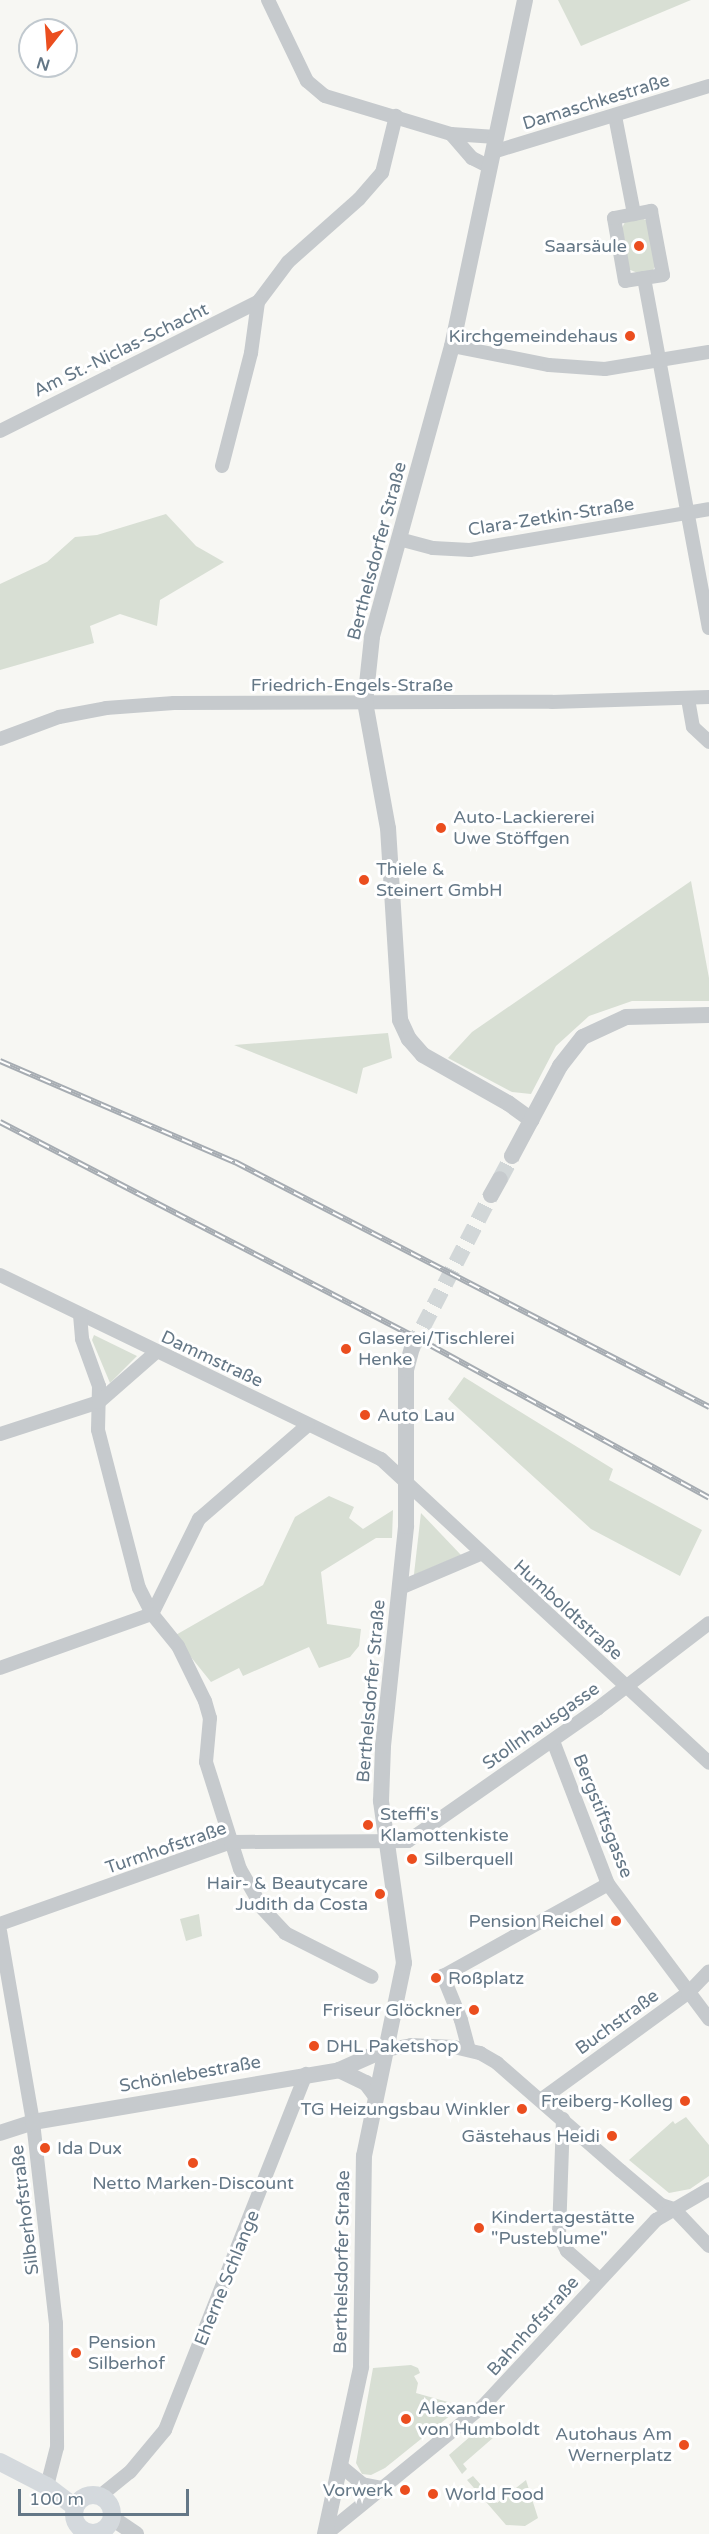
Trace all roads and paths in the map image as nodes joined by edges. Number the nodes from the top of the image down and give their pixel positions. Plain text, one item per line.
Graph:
1 (268, 0) edge
2 (525, 0) edge
3 (709, 86) edge
4 (396, 116) junction
5 (615, 116) junction
6 (451, 134) junction
7 (493, 152) junction
8 (634, 214) junction
9 (644, 278) junction
10 (258, 302) junction
11 (452, 346) junction
12 (709, 352) edge
13 (661, 360) junction
14 (0, 431) edge
15 (222, 466) dead end
16 (709, 509) edge
17 (688, 513) junction
18 (399, 539) junction
19 (709, 628) edge
20 (709, 697) edge
21 (688, 699) junction
22 (365, 702) junction
23 (0, 739) edge
24 (709, 742) edge
25 (709, 1015) edge
26 (531, 1120) junction
27 (512, 1156) tunnel mouth
28 (500, 1179) tunnel mouth
29 (491, 1195) tunnel mouth
30 (0, 1275) edge
31 (80, 1315) junction
32 (412, 1348) tunnel mouth
33 (155, 1353) junction
34 (99, 1402) junction
35 (308, 1425) junction
36 (0, 1434) edge
37 (405, 1481) junction
38 (480, 1554) junction
39 (400, 1588) junction
40 (153, 1614) junction
41 (709, 1623) edge
42 (0, 1668) edge
43 (626, 1688) junction
44 (553, 1740) junction
45 (709, 1763) edge
46 (231, 1842) junction
47 (386, 1843) junction
48 (608, 1884) junction
49 (0, 1924) edge
50 (0, 1931) edge
51 (709, 1971) edge
52 (372, 1977) dead end
53 (3, 1979) edge
54 (688, 1993) junction
55 (709, 2019) edge
56 (384, 2050) junction
57 (469, 2050) junction
58 (339, 2070) junction
59 (306, 2074) junction
60 (375, 2096) junction
61 (542, 2099) junction
62 (563, 2119) junction
63 (33, 2122) junction
64 (0, 2133) edge
65 (709, 2188) edge
66 (674, 2209) junction
67 (709, 2246) edge
68 (598, 2278) junction
69 (0, 2462) edge
70 (342, 2467) junction
71 (47, 2486) junction
72 (383, 2488) junction
73 (92, 2518) edge
74 (134, 2534) edge
75 (325, 2534) edge

1 - 4 street
2 - 7 street, Berthelsdorfer Straße
3 - 5 street, Damaschkestraße
4 - 6 street
4 - 10 street, Am St.-Niclas-Schacht
5 - 7 street, Damaschkestraße
5 - 8 street
6 - 7 street
6 - 7 street
7 - 11 street, Berthelsdorfer Straße
8 - 9 street
8 - 9 street
9 - 13 street
10 - 14 street, Am St.-Niclas-Schacht
10 - 15 street, Am St.-Niclas-Schacht
11 - 13 street
11 - 18 street, Berthelsdorfer Straße
12 - 13 street
13 - 17 street
16 - 17 street, Clara-Zetkin-Straße
17 - 18 street, Clara-Zetkin-Straße
17 - 19 street
18 - 22 street, Berthelsdorfer Straße
20 - 21 street, Friedrich-Engels-Straße
21 - 22 street, Friedrich-Engels-Straße
21 - 24 street
22 - 23 street, Friedrich-Engels-Straße
22 - 26 street, Berthelsdorfer Straße
25 - 26 street
26 - 27 street
28 - 29 street
30 - 31 street, Dammstraße
31 - 33 street, Dammstraße
31 - 34 street
32 - 37 street, Berthelsdorfer Straße
33 - 34 street
33 - 35 street, Dammstraße
34 - 36 street
34 - 40 street
35 - 37 street, Dammstraße
35 - 40 street
37 - 38 street, Humboldtstraße
37 - 39 street, Berthelsdorfer Straße
38 - 39 street
38 - 43 street, Humboldtstraße
39 - 47 street, Berthelsdorfer Straße
40 - 42 street
40 - 46 street
41 - 43 street, Stollnhausgasse
43 - 44 street, Stollnhausgasse
43 - 45 street, Humboldtstraße
44 - 47 street, Stollnhausgasse
44 - 48 street, Bergstiftsgasse
46 - 47 street, Turmhofstraße
46 - 49 street, Turmhofstraße
46 - 52 street
47 - 56 street, Berthelsdorfer Straße
48 - 54 street, Bergstiftsgasse
48 - 57 street
50 - 53 street, Silberhofstraße
51 - 54 street, Buchstraße
53 - 63 street, Silberhofstraße
54 - 55 street, Bergstiftsgasse
54 - 61 street, Buchstraße
56 - 57 street
56 - 58 street, Schönlebestraße
56 - 60 street, Berthelsdorfer Straße
57 - 61 street
58 - 59 street, Schönlebestraße
58 - 60 street
59 - 63 street, Schönlebestraße
59 - 73 street, Eherne Schlange
60 - 70 street, Berthelsdorfer Straße
61 - 62 street
62 - 66 street
62 - 68 street
63 - 64 street, Schönlebestraße
63 - 71 street, Silberhofstraße
65 - 66 street, Bahnhofstraße
66 - 67 street
66 - 68 street, Bahnhofstraße
68 - 72 street, Bahnhofstraße
69 - 71 main road
70 - 72 street
70 - 75 street, Berthelsdorfer Straße
71 - 73 main road
72 - 75 street, Bahnhofstraße
73 - 74 street

